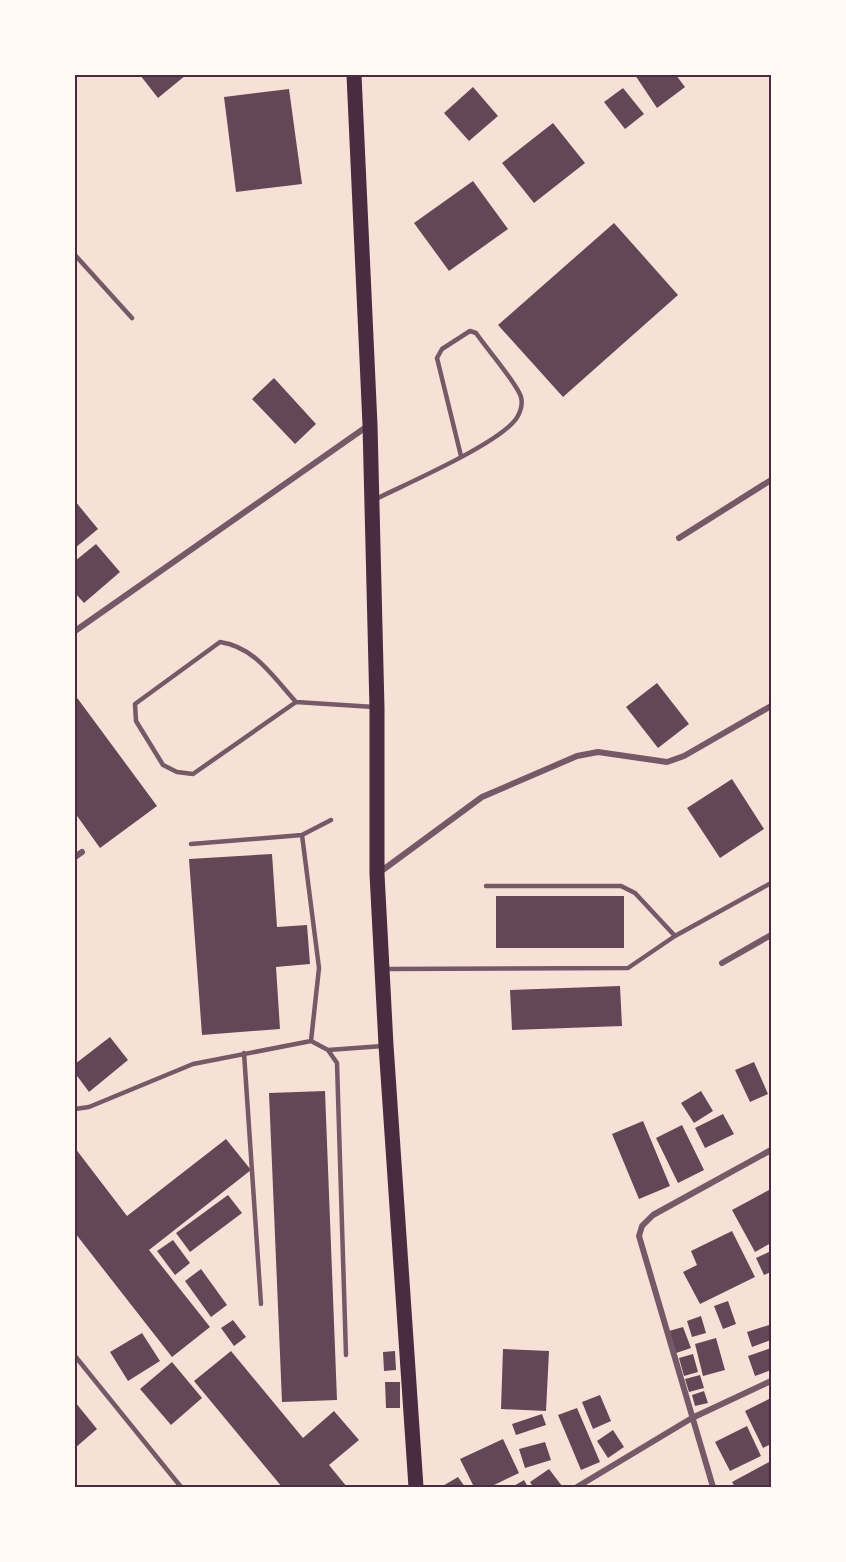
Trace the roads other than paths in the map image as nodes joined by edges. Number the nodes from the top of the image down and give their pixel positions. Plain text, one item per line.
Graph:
1 (354, 75) edge
2 (75, 255) edge
3 (132, 318) dead end
4 (370, 425) junction
5 (461, 456) junction
6 (771, 480) edge
7 (372, 501) junction
8 (679, 538) dead end
9 (75, 631) edge
10 (296, 702) junction
11 (771, 706) edge
12 (376, 708) junction
13 (331, 820) dead end
14 (302, 835) junction
15 (191, 844) dead end
16 (82, 852) dead end
17 (75, 857) edge
18 (377, 874) junction
19 (771, 883) edge
20 (486, 886) dead end
21 (771, 935) edge
22 (675, 936) junction
23 (722, 963) dead end
24 (381, 969) junction
25 (311, 1041) junction
26 (386, 1045) junction
27 (328, 1050) junction
28 (244, 1053) junction
29 (75, 1108) edge
30 (771, 1150) edge
31 (261, 1304) dead end
32 (346, 1355) dead end
33 (75, 1356) edge
34 (771, 1381) edge
35 (692, 1418) junction
36 (181, 1487) edge
37 (416, 1487) edge
38 (577, 1487) edge
39 (713, 1487) edge

1 - 4 main road
2 - 3 lane
4 - 7 main road
4 - 9 street
5 - 5 lane
5 - 7 lane
6 - 8 street
7 - 12 main road
10 - 10 lane
10 - 12 lane
11 - 18 street
12 - 18 main road
13 - 14 lane
14 - 15 lane
14 - 25 lane
16 - 17 street
18 - 24 main road
19 - 22 lane
20 - 22 lane
21 - 23 street
22 - 24 lane
24 - 26 main road
25 - 27 lane
25 - 28 lane
26 - 27 lane
26 - 37 main road
27 - 32 lane
28 - 29 lane
28 - 31 lane
30 - 35 street
33 - 36 lane
34 - 35 street
35 - 38 street
35 - 39 street

